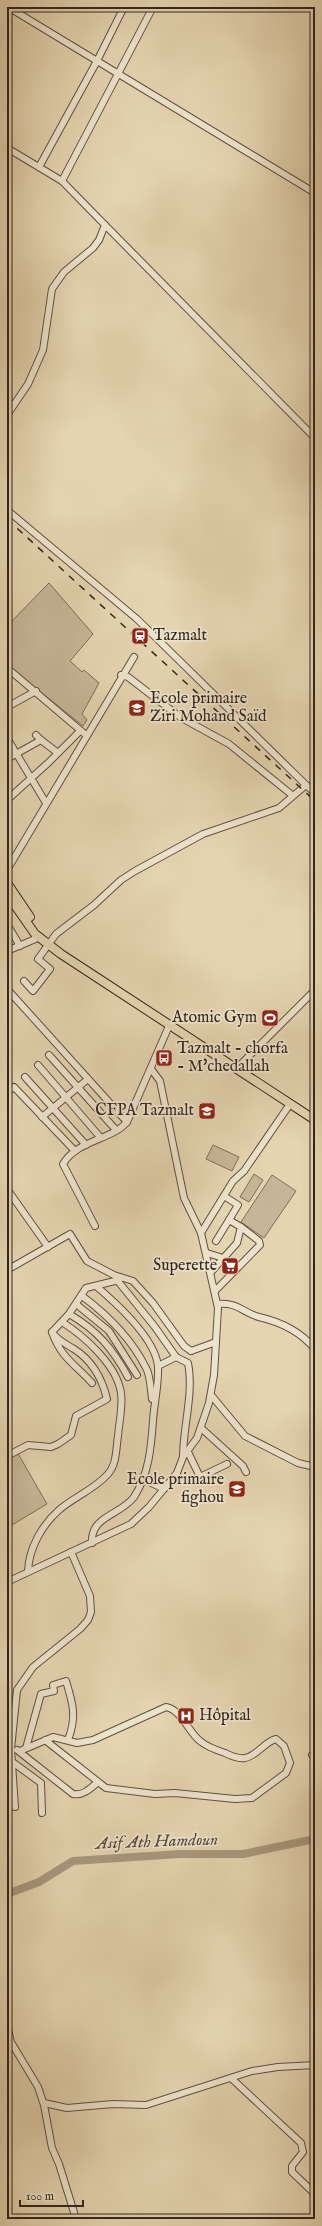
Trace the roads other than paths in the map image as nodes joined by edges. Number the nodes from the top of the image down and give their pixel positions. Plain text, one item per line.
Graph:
1 (8, 7) edge
2 (124, 7) edge
3 (153, 7) edge
4 (97, 61) junction
5 (117, 74) junction
6 (7, 148) edge
7 (39, 167) junction
8 (62, 181) junction
9 (315, 193) edge
10 (105, 225) junction
11 (7, 415) edge
12 (315, 438) edge
13 (7, 510) edge
14 (134, 656) dead end
15 (7, 668) edge
16 (121, 675) junction
17 (36, 691) junction
18 (7, 707) edge
19 (80, 731) junction
20 (86, 735) junction
21 (7, 738) edge
22 (58, 753) junction
23 (16, 754) junction
24 (7, 759) edge
25 (30, 777) junction
26 (306, 784) junction
27 (315, 784) edge
28 (315, 793) edge
29 (292, 795) junction
30 (7, 800) edge
31 (46, 803) junction
32 (7, 870) edge
33 (7, 883) edge
34 (7, 894) edge
35 (7, 924) edge
36 (40, 938) junction
37 (49, 944) junction
38 (20, 946) junction
39 (7, 952) edge
40 (24, 981) dead end
41 (7, 989) edge
42 (315, 990) edge
43 (169, 1026) junction
44 (49, 1055) dead end
45 (38, 1065) dead end
46 (151, 1069) junction
47 (236, 1069) junction
48 (25, 1077) dead end
49 (88, 1078) junction
50 (77, 1088) junction
51 (7, 1092) edge
52 (66, 1097) junction
53 (290, 1104) junction
54 (53, 1107) junction
55 (42, 1117) junction
56 (315, 1120) edge
57 (127, 1122) junction
58 (116, 1130) junction
59 (100, 1137) junction
60 (86, 1145) junction
61 (74, 1151) junction
62 (7, 1189) edge
63 (224, 1196) junction
64 (229, 1220) junction
65 (95, 1226) dead end
66 (241, 1227) junction
67 (201, 1233) junction
68 (216, 1241) dead end
69 (48, 1247) junction
70 (207, 1253) junction
71 (223, 1258) junction
72 (7, 1270) edge
73 (211, 1272) junction
74 (124, 1278) junction
75 (117, 1280) junction
76 (96, 1286) junction
77 (215, 1291) junction
78 (82, 1296) junction
79 (76, 1304) junction
80 (218, 1304) junction
81 (69, 1314) junction
82 (62, 1322) junction
83 (52, 1332) junction
84 (216, 1342) junction
85 (315, 1349) edge
86 (191, 1351) junction
87 (176, 1357) junction
88 (188, 1363) junction
89 (158, 1366) junction
90 (137, 1375) dead end
91 (128, 1377) dead end
92 (92, 1383) dead end
93 (211, 1395) junction
94 (154, 1406) junction
95 (201, 1428) junction
96 (188, 1452) junction
97 (7, 1456) edge
98 (182, 1458) junction
99 (227, 1464) dead end
100 (315, 1467) edge
101 (246, 1472) dead end
102 (143, 1478) junction
103 (164, 1489) junction
104 (92, 1543) junction
105 (72, 1552) junction
106 (28, 1571) junction
107 (7, 1582) edge
108 (46, 1740) junction
109 (68, 1740) junction
110 (12, 1749) junction
111 (23, 1750) junction
112 (11, 1761) junction
113 (98, 1782) junction
114 (15, 1807) dead end
115 (42, 1813) dead end
116 (7, 2026) edge
117 (315, 2065) edge
118 (231, 2078) junction
119 (44, 2103) junction
120 (315, 2194) edge
121 (76, 2219) edge

1 - 4 street
2 - 4 street
3 - 5 street
4 - 5 street
4 - 7 street
5 - 8 street
5 - 9 street
6 - 7 street
7 - 8 street
8 - 10 street
10 - 11 street
10 - 12 street
13 - 26 street
14 - 16 street
15 - 17 street
16 - 20 street
16 - 29 street
17 - 18 street
17 - 19 street
19 - 20 street
19 - 22 street
20 - 31 street
21 - 23 street
22 - 23 street
22 - 25 street
23 - 24 street
23 - 25 street
25 - 30 street
25 - 31 street
26 - 27 street
26 - 28 street
26 - 29 street
29 - 37 street
31 - 32 street
33 - 37 main road
34 - 36 main road
35 - 38 street
36 - 37 main road
36 - 38 street
37 - 40 street
37 - 43 main road
38 - 39 street
41 - 49 street
42 - 47 street
43 - 46 street
43 - 47 main road
44 - 50 street
45 - 52 street
46 - 57 street
46 - 67 street
47 - 53 main road
48 - 54 street
49 - 50 street
49 - 57 street
50 - 52 street
50 - 58 street
51 - 55 street
52 - 54 street
52 - 59 street
53 - 56 main road
53 - 63 street
54 - 55 street
54 - 60 street
55 - 61 street
57 - 58 street
58 - 59 street
59 - 60 street
60 - 61 street
61 - 65 street
62 - 69 street
63 - 64 street
63 - 67 street
64 - 66 street
64 - 68 street
66 - 71 street
66 - 77 street
67 - 70 street
69 - 72 street
69 - 74 street
70 - 71 street
70 - 73 street
71 - 73 street
73 - 77 street
74 - 75 street
74 - 86 street
75 - 76 street
75 - 87 street
76 - 78 street
76 - 89 street
77 - 80 street
78 - 79 street
78 - 94 street
79 - 81 street
79 - 90 street
80 - 84 street
80 - 85 street
81 - 82 street
81 - 91 street
82 - 83 street
82 - 106 street
83 - 92 street
83 - 97 street
84 - 86 street
84 - 93 street
86 - 88 street
87 - 88 street
87 - 89 street
88 - 98 street
89 - 94 street
93 - 95 street
93 - 100 street
94 - 102 street
95 - 96 street
95 - 101 street
96 - 98 street
96 - 99 street
98 - 103 street
102 - 103 street
102 - 104 street
103 - 104 street
104 - 105 street
105 - 106 street
105 - 110 street
106 - 107 street
108 - 109 street
108 - 111 street
108 - 113 street
109 - 111 street
109 - 113 street
110 - 111 street
110 - 112 street
111 - 113 street
112 - 114 street
112 - 115 street
116 - 119 street
117 - 118 street
118 - 119 street
118 - 120 street
119 - 121 street

